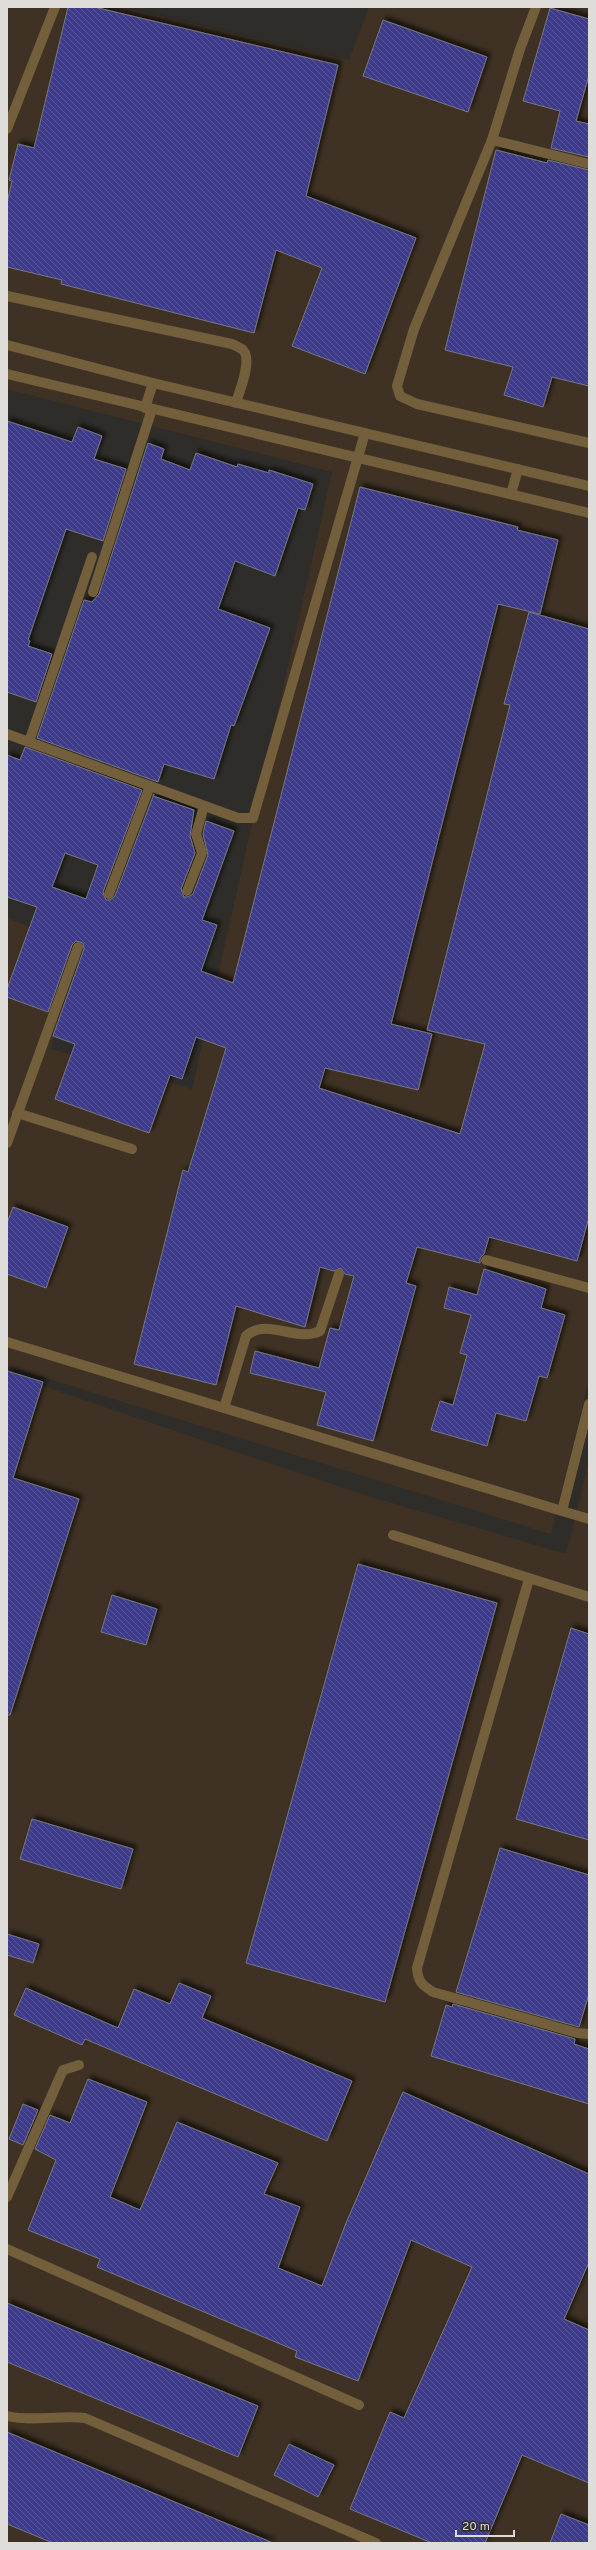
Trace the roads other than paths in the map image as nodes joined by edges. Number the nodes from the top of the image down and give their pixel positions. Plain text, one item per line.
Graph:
1 (55, 7) edge
2 (536, 7) edge
3 (7, 129) edge
4 (492, 140) junction
5 (589, 164) edge
6 (7, 296) edge
7 (7, 345) edge
8 (7, 374) edge
9 (152, 383) junction
10 (236, 403) junction
11 (148, 408) junction
12 (365, 433) junction
13 (589, 443) edge
14 (358, 457) junction
15 (518, 469) junction
16 (589, 486) edge
17 (511, 494) junction
18 (589, 513) edge
19 (92, 558) dead end
20 (93, 592) dead end
21 (7, 734) edge
22 (29, 742) junction
23 (150, 786) junction
24 (204, 806) junction
25 (186, 890) dead end
26 (109, 894) dead end
27 (78, 946) dead end
28 (17, 1113) junction
29 (7, 1143) edge
30 (132, 1148) dead end
31 (486, 1260) dead end
32 (340, 1274) dead end
33 (589, 1288) edge
34 (7, 1342) edge
35 (589, 1404) edge
36 (224, 1408) junction
37 (562, 1511) junction
38 (589, 1520) edge
39 (393, 1535) dead end
40 (529, 1579) junction
41 (589, 1597) edge
42 (589, 2034) edge
43 (79, 2065) dead end
44 (7, 2197) edge
45 (7, 2249) edge
46 (359, 2405) dead end
47 (7, 2416) edge
48 (376, 2543) edge

1 - 3 street
2 - 4 street
4 - 5 street
4 - 13 street
6 - 10 street
7 - 9 street
8 - 11 street
9 - 10 street
9 - 11 street
10 - 12 street
11 - 14 street
11 - 20 street
12 - 14 street
12 - 15 street
14 - 17 street
14 - 24 street
15 - 16 street
15 - 17 street
17 - 18 street
19 - 22 street
21 - 22 street
22 - 23 street
23 - 24 street
23 - 26 street
24 - 25 street
27 - 28 street
28 - 29 street
28 - 30 street
31 - 33 street
32 - 36 street
34 - 36 street
35 - 37 street
36 - 37 street
37 - 38 street
39 - 40 street
40 - 41 street
40 - 42 street
43 - 44 street
45 - 46 street
47 - 48 street

